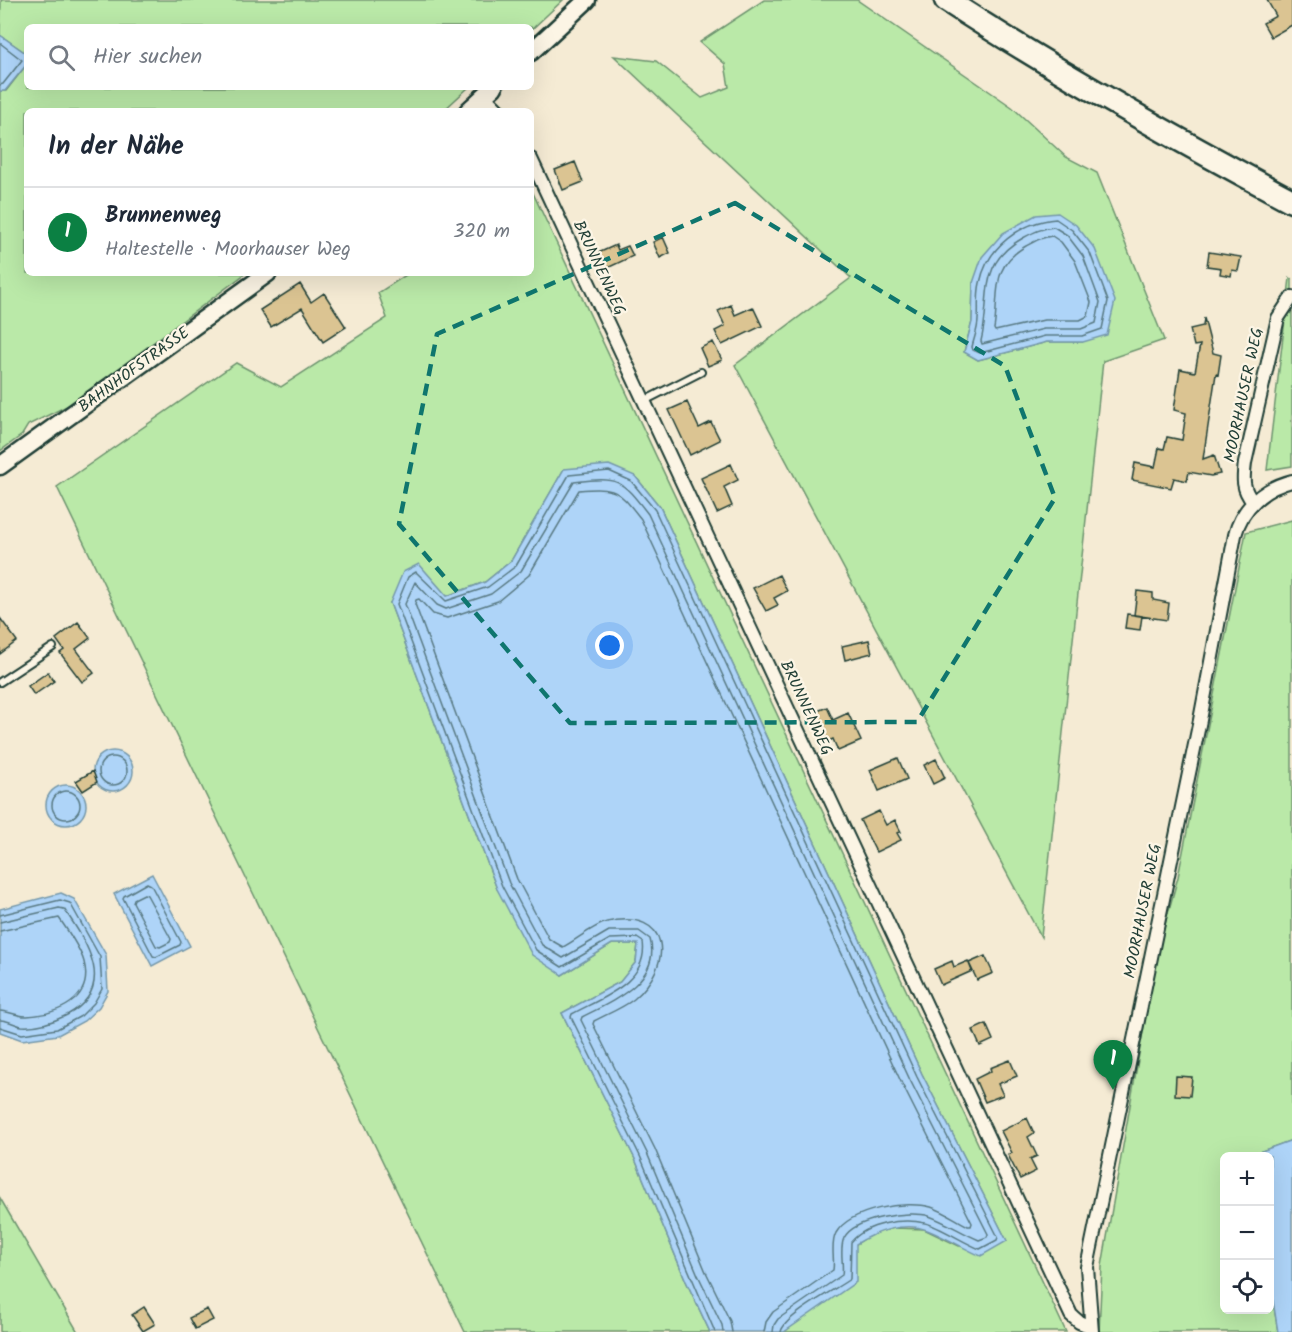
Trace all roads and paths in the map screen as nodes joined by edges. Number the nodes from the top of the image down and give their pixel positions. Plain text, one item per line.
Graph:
1 (587, 0) edge
2 (946, 0) edge
3 (534, 49) edge
4 (489, 91) edge
5 (471, 108) edge
6 (498, 108) edge
7 (534, 165) edge
8 (1292, 201) edge
9 (264, 276) edge
10 (1292, 297) edge
11 (701, 372) dead end
12 (644, 401) junction
13 (0, 466) edge
14 (1292, 481) edge
15 (1253, 502) junction
16 (53, 647) dead end
17 (0, 682) edge
18 (1091, 1330) edge

1 - 3 street
2 - 8 highway
4 - 5 street
4 - 6 street
7 - 12 street, BRUNNENWEG
9 - 13 street, BAHNHOFSTRASSE
10 - 15 street, MOORHAUSER WEG
11 - 12 lane
12 - 18 street, BRUNNENWEG
14 - 15 street, MOORHAUSER WEG
15 - 18 street, MOORHAUSER WEG
16 - 17 lane

